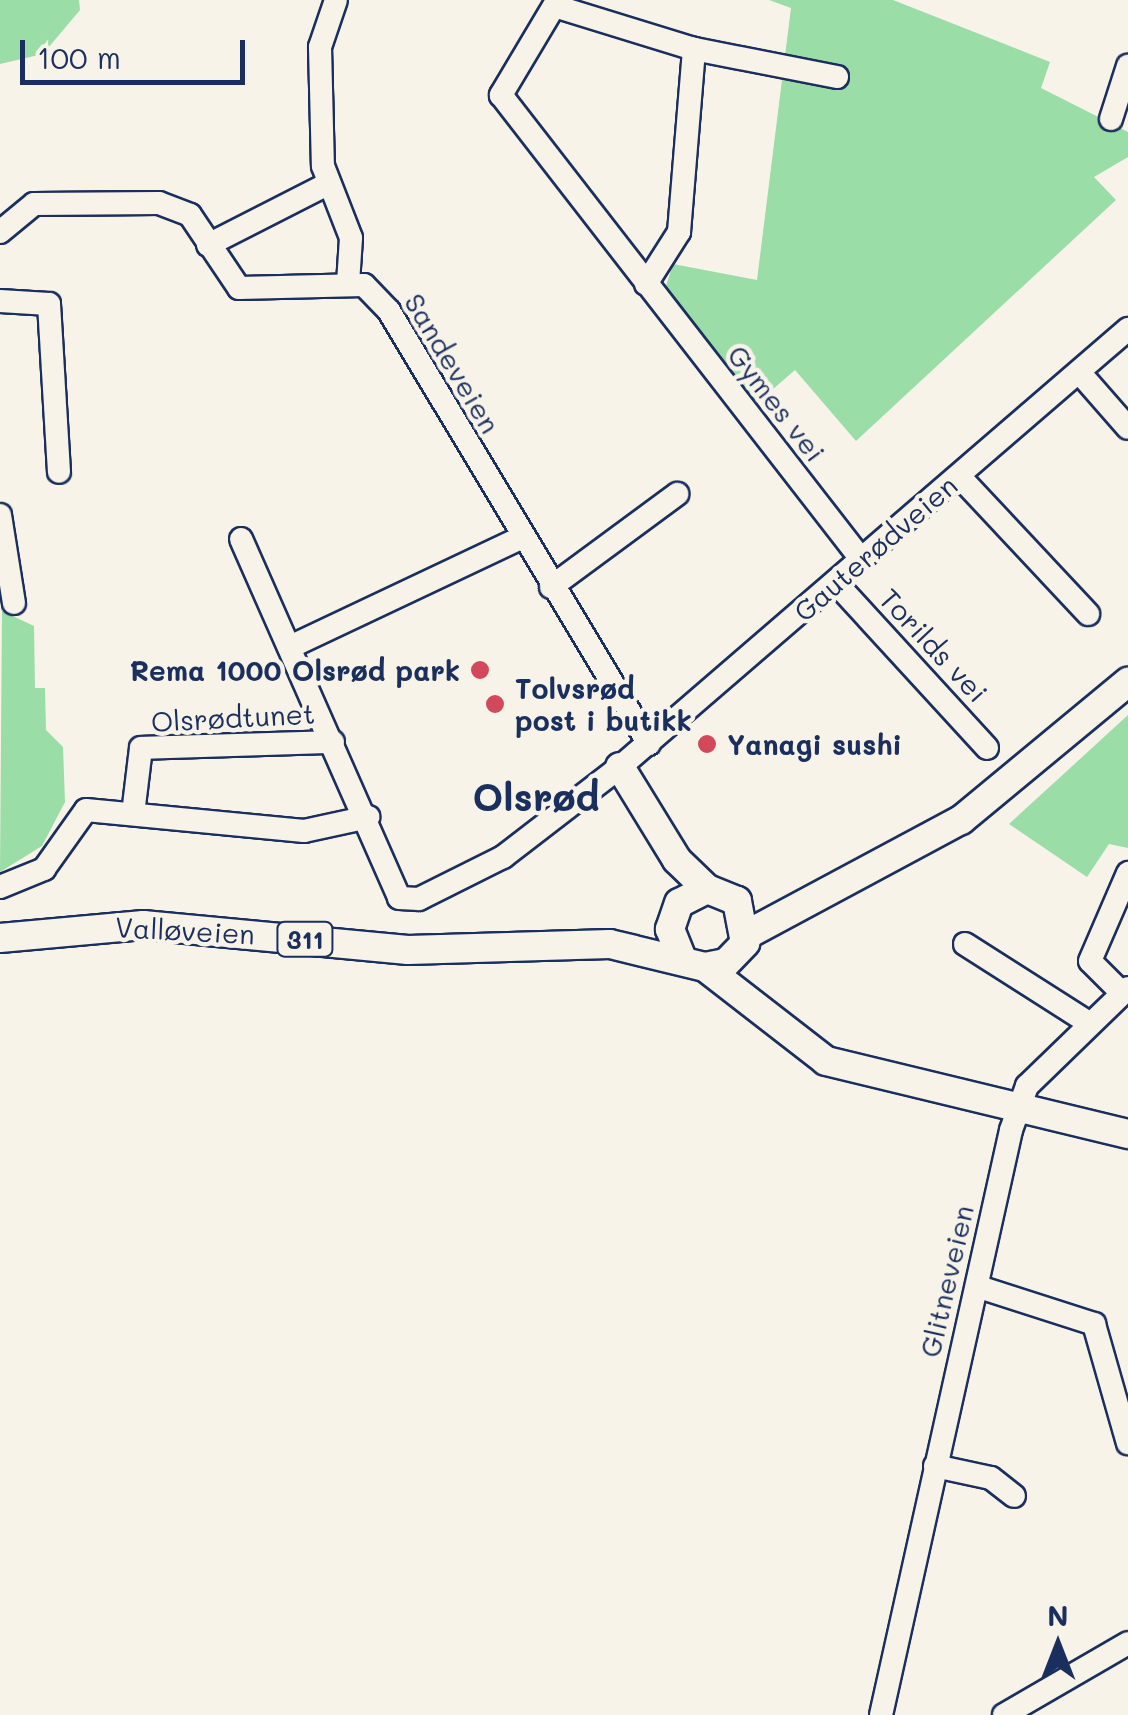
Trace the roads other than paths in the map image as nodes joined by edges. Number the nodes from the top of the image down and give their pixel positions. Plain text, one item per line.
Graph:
1 (336, 0) edge
2 (549, 3) edge
3 (694, 49) junction
4 (1128, 66) edge
5 (837, 77) dead end
6 (1111, 119) dead end
7 (326, 185) junction
8 (4, 217) edge
9 (208, 245) junction
10 (348, 283) junction
11 (646, 284) junction
12 (0, 301) edge
13 (1128, 329) edge
14 (1078, 372) junction
15 (1128, 428) edge
16 (59, 472) dead end
17 (959, 476) junction
18 (677, 494) dead end
19 (0, 515) edge
20 (522, 538) junction
21 (241, 539) dead end
22 (861, 559) junction
23 (836, 582) junction
24 (552, 587) junction
25 (14, 602) dead end
26 (1088, 614) dead end
27 (290, 647) junction
28 (1128, 682) edge
29 (333, 742) junction
30 (649, 744) junction
31 (987, 748) dead end
32 (620, 767) junction
33 (134, 814) junction
34 (368, 817) junction
35 (1128, 873) edge
36 (10, 886) edge
37 (834, 888) junction
38 (707, 889) junction
39 (737, 901) junction
40 (675, 909) junction
41 (0, 938) edge
42 (744, 942) junction
43 (610, 944) junction
44 (965, 944) dead end
45 (575, 947) junction
46 (693, 962) junction
47 (1125, 991) edge
48 (1089, 1023) junction
49 (787, 1037) junction
50 (1019, 1110) junction
51 (1128, 1134) edge
52 (979, 1287) junction
53 (1128, 1443) edge
54 (935, 1466) junction
55 (1014, 1496) dead end
56 (1128, 1643) edge
57 (881, 1715) edge
58 (1004, 1715) edge

1 - 7 street
2 - 3 street, Gymes vei
2 - 11 street, Gymes vei
3 - 5 street, Gymes vei
3 - 11 street
4 - 6 street
7 - 9 street
7 - 10 street
8 - 9 street
9 - 10 street
10 - 20 street, Sandeveien
11 - 22 street, Gymes vei
12 - 16 street
13 - 14 street, Gauterødveien
14 - 15 street
14 - 17 street, Gauterødveien
17 - 22 street, Gauterødveien
17 - 26 street
18 - 24 street
19 - 25 street
20 - 24 street, Sandeveien
20 - 27 street
21 - 27 street, Gauterødveien
22 - 23 street, Gauterødveien
23 - 30 street, Gauterødveien
23 - 31 street, Torilds vei
24 - 30 street, Sandeveien
27 - 29 street, Gauterødveien
28 - 37 main road
29 - 33 street, Olsrødtunet
29 - 34 street, Gauterødveien
30 - 32 street, Gauterødveien
32 - 34 street, Gauterødveien
32 - 38 main road
32 - 40 main road
33 - 34 street
33 - 36 street
35 - 47 street
37 - 39 main road
37 - 42 main road
38 - 39 main road
38 - 40 main road, 311
39 - 42 main road
40 - 43 main road, Valløveien / 311
40 - 46 main road
41 - 45 main road, Valløveien / 311
42 - 46 main road
42 - 49 main road
43 - 45 main road, Valløveien / 311
43 - 46 main road, Valløveien / 311
44 - 48 street
45 - 49 main road
46 - 49 main road
47 - 48 street
48 - 50 street
49 - 50 main road
50 - 51 main road
50 - 52 street, Glitneveien
52 - 53 street
52 - 54 street, Glitneveien
54 - 55 street
54 - 57 street, Glitneveien
56 - 58 street

